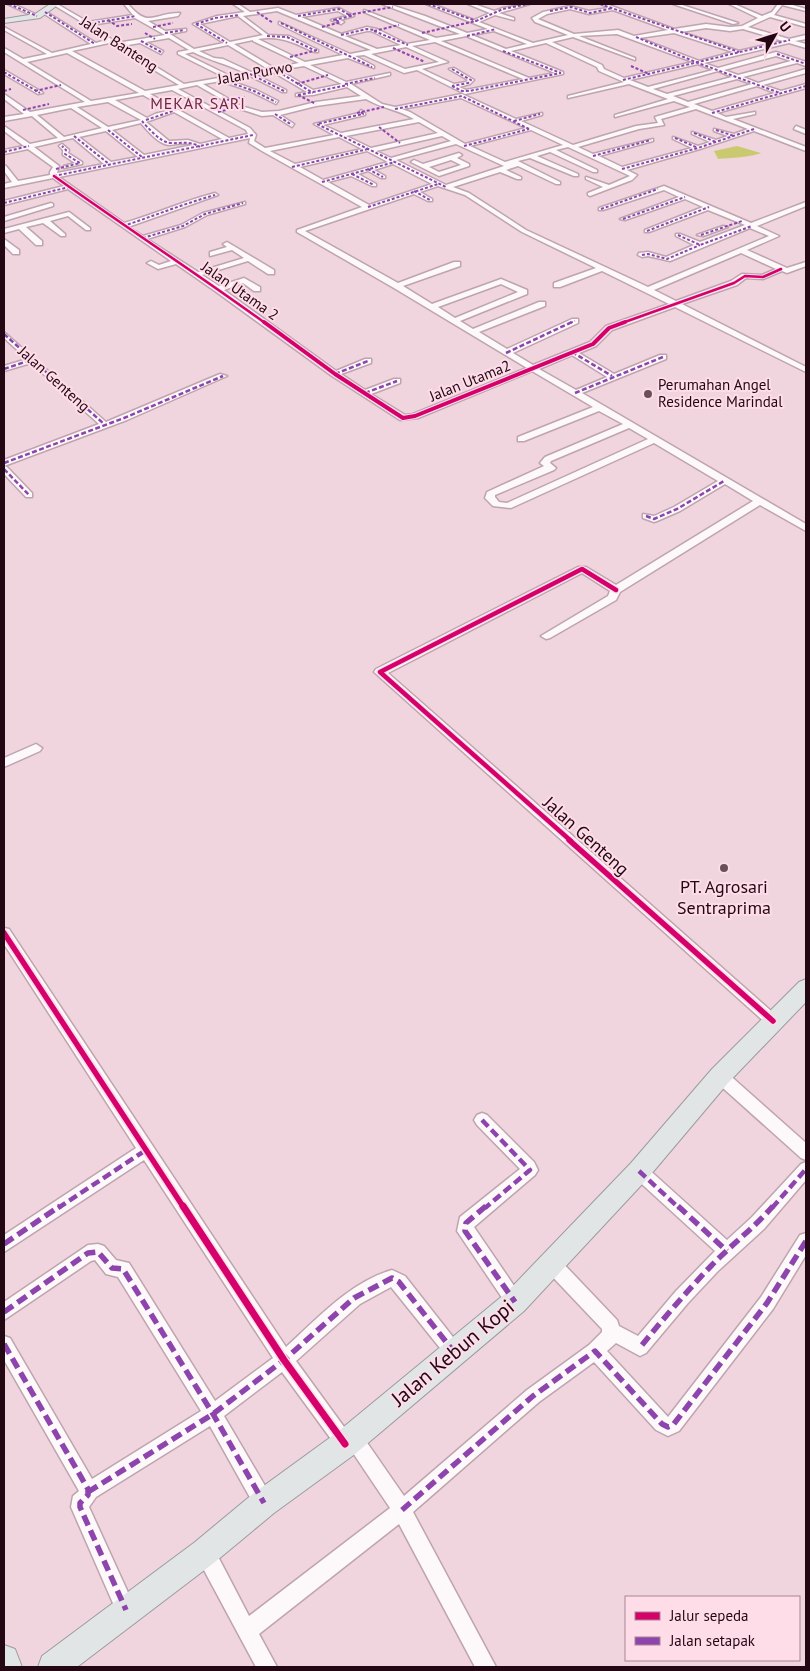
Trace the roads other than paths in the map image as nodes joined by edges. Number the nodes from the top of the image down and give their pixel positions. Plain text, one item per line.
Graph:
1 (10, 4) edge
2 (55, 4) edge
3 (126, 4) edge
4 (235, 4) edge
5 (384, 4) edge
6 (428, 4) edge
7 (470, 4) edge
8 (528, 4) edge
9 (600, 4) edge
10 (675, 4) edge
11 (731, 4) edge
12 (782, 4) edge
13 (345, 5) dead end
14 (393, 7) junction
15 (613, 8) junction
16 (339, 9) junction
17 (806, 10) edge
18 (366, 11) junction
19 (550, 11) junction
20 (45, 12) junction
21 (256, 12) junction
22 (249, 13) junction
23 (178, 14) dead end
24 (496, 14) junction
25 (239, 15) junction
26 (348, 15) junction
27 (770, 15) junction
28 (36, 16) junction
29 (136, 16) junction
30 (298, 16) junction
31 (762, 18) junction
32 (512, 19) dead end
33 (108, 20) junction
34 (143, 20) junction
35 (4, 21) edge
36 (476, 21) junction
37 (173, 23) dead end
38 (273, 23) dead end
39 (280, 23) dead end
40 (87, 24) junction
41 (132, 24) dead end
42 (399, 24) junction
43 (322, 26) junction
44 (744, 26) junction
45 (806, 26) edge
46 (153, 27) junction
47 (4, 28) edge
48 (448, 28) junction
49 (184, 30) dead end
50 (374, 30) junction
51 (496, 30) junction
52 (674, 31) junction
53 (145, 33) dead end
54 (422, 34) junction
55 (168, 35) junction
56 (342, 35) junction
57 (575, 35) junction
58 (267, 36) junction
59 (467, 36) junction
60 (806, 36) edge
61 (636, 37) junction
62 (334, 38) dead end
63 (155, 39) junction
64 (255, 40) junction
65 (326, 40) dead end
66 (439, 40) junction
67 (790, 40) junction
68 (142, 41) junction
69 (546, 41) junction
70 (318, 42) junction
71 (112, 43) junction
72 (227, 43) junction
73 (96, 44) junction
74 (532, 44) junction
75 (408, 45) junction
76 (806, 46) edge
77 (329, 48) junction
78 (393, 48) junction
79 (4, 50) edge
80 (194, 50) junction
81 (316, 50) junction
82 (375, 50) junction
83 (68, 51) junction
84 (503, 51) junction
85 (161, 52) dead end
86 (740, 52) junction
87 (365, 53) junction
88 (51, 54) junction
89 (349, 56) junction
90 (290, 57) junction
91 (335, 58) junction
92 (633, 59) dead end
93 (797, 60) junction
94 (24, 62) junction
95 (343, 62) dead end
96 (425, 62) dead end
97 (698, 63) junction
98 (305, 64) junction
99 (806, 64) edge
100 (631, 66) dead end
101 (4, 67) edge
102 (372, 67) dead end
103 (274, 69) junction
104 (419, 69) junction
105 (452, 69) dead end
106 (718, 70) junction
107 (806, 71) edge
108 (4, 72) edge
109 (250, 74) junction
110 (367, 74) dead end
111 (388, 74) dead end
112 (649, 74) junction
113 (328, 75) junction
114 (738, 77) junction
115 (228, 78) junction
116 (375, 78) junction
117 (220, 79) junction
118 (528, 79) junction
119 (626, 81) junction
120 (197, 83) junction
121 (297, 84) junction
122 (346, 84) junction
123 (61, 85) junction
124 (182, 85) junction
125 (759, 85) junction
126 (452, 86) junction
127 (806, 86) edge
128 (172, 88) junction
129 (11, 89) dead end
130 (647, 89) junction
131 (4, 91) edge
132 (284, 91) dead end
133 (313, 92) junction
134 (142, 93) junction
135 (780, 93) junction
136 (4, 96) edge
137 (245, 97) dead end
138 (366, 97) junction
139 (570, 97) dead end
140 (671, 98) junction
141 (108, 99) junction
142 (227, 100) junction
143 (276, 102) dead end
144 (90, 103) junction
145 (49, 104) dead end
146 (316, 104) junction
147 (689, 104) junction
148 (73, 107) junction
149 (239, 107) junction
150 (384, 107) junction
151 (697, 107) junction
152 (395, 109) junction
153 (23, 110) junction
154 (173, 110) junction
155 (218, 112) junction
156 (361, 112) junction
157 (712, 113) junction
158 (753, 113) dead end
159 (32, 114) junction
160 (275, 114) junction
161 (540, 114) dead end
162 (317, 116) dead end
163 (617, 116) dead end
164 (724, 118) junction
165 (4, 119) edge
166 (144, 120) junction
167 (419, 120) junction
168 (514, 121) junction
169 (292, 125) dead end
170 (379, 127) junction
171 (4, 128) edge
172 (796, 128) dead end
173 (529, 129) junction
174 (754, 129) junction
175 (108, 130) junction
176 (716, 130) dead end
177 (806, 132) edge
178 (694, 133) dead end
179 (442, 134) junction
180 (338, 135) junction
181 (74, 136) junction
182 (253, 136) junction
183 (734, 136) junction
184 (62, 138) junction
185 (675, 138) dead end
186 (228, 140) junction
187 (651, 140) dead end
188 (456, 142) junction
189 (716, 142) junction
190 (400, 143) junction
191 (29, 146) junction
192 (62, 146) dead end
193 (464, 146) junction
194 (570, 146) junction
195 (200, 147) junction
196 (698, 148) junction
197 (806, 149) edge
198 (264, 150) junction
199 (370, 150) junction
200 (473, 150) junction
201 (551, 150) junction
202 (4, 152) edge
203 (532, 156) junction
204 (593, 156) junction
205 (142, 157) junction
206 (451, 157) junction
207 (393, 161) junction
208 (414, 162) dead end
209 (109, 164) junction
210 (508, 165) junction
211 (424, 166) junction
212 (292, 167) junction
213 (4, 168) edge
214 (368, 169) junction
215 (622, 169) junction
216 (596, 171) dead end
217 (55, 173) junction
218 (352, 174) junction
219 (576, 175) dead end
220 (384, 177) dead end
221 (519, 178) dead end
222 (588, 178) dead end
223 (322, 182) junction
224 (16, 183) junction
225 (558, 183) dead end
226 (438, 184) junction
227 (374, 185) dead end
228 (4, 186) edge
229 (69, 187) junction
230 (446, 187) junction
231 (609, 187) junction
232 (414, 191) junction
233 (590, 194) dead end
234 (216, 195) dead end
235 (685, 197) junction
236 (430, 200) dead end
237 (4, 203) edge
238 (243, 203) dead end
239 (806, 204) edge
240 (51, 205) dead end
241 (368, 206) junction
242 (708, 207) junction
243 (601, 209) dead end
244 (4, 218) edge
245 (623, 219) dead end
246 (45, 221) junction
247 (742, 221) junction
248 (123, 226) junction
249 (752, 226) junction
250 (20, 227) junction
251 (88, 229) dead end
252 (647, 231) dead end
253 (4, 232) edge
254 (678, 235) dead end
255 (701, 235) dead end
256 (63, 236) dead end
257 (143, 238) junction
258 (4, 241) edge
259 (39, 243) dead end
260 (700, 245) junction
261 (741, 250) junction
262 (16, 252) dead end
263 (213, 254) dead end
264 (642, 255) dead end
265 (250, 258) junction
266 (177, 262) junction
267 (151, 263) dead end
268 (457, 264) dead end
269 (806, 264) edge
270 (603, 268) junction
271 (781, 269) junction
272 (271, 272) dead end
273 (196, 275) junction
274 (557, 285) dead end
275 (397, 286) junction
276 (218, 289) junction
277 (257, 289) dead end
278 (648, 290) junction
279 (542, 304) dead end
280 (676, 304) junction
281 (432, 307) junction
282 (454, 321) junction
283 (574, 321) dead end
284 (472, 332) junction
285 (4, 336) edge
286 (572, 352) junction
287 (506, 353) junction
288 (663, 357) dead end
289 (31, 360) junction
290 (368, 362) dead end
291 (4, 369) edge
292 (534, 369) junction
293 (806, 370) edge
294 (335, 374) junction
295 (223, 376) dead end
296 (612, 376) junction
297 (396, 381) dead end
298 (364, 393) junction
299 (575, 393) junction
300 (599, 408) junction
301 (415, 416) joint
302 (104, 424) junction
303 (629, 425) junction
304 (521, 439) dead end
305 (654, 440) junction
306 (4, 463) edge
307 (550, 467) junction
308 (4, 469) edge
309 (567, 479) junction
310 (724, 480) junction
311 (30, 495) dead end
312 (760, 501) junction
313 (646, 516) dead end
314 (806, 528) edge
315 (616, 590) junction
316 (546, 636) dead end
317 (36, 748) dead end
318 (4, 763) edge
319 (4, 933) edge
320 (806, 988) edge
321 (772, 1022) junction
322 (720, 1076) junction
323 (482, 1120) dead end
324 (146, 1150) junction
325 (806, 1153) edge
326 (806, 1169) edge
327 (639, 1171) junction
328 (806, 1241) edge
329 (4, 1244) edge
330 (727, 1251) junction
331 (552, 1264) junction
332 (516, 1302) junction
333 (4, 1312) edge
334 (612, 1330) junction
335 (4, 1344) edge
336 (594, 1351) junction
337 (454, 1352) junction
338 (284, 1360) junction
339 (213, 1414) junction
340 (349, 1440) junction
341 (88, 1492) junction
342 (264, 1503) junction
343 (402, 1510) junction
344 (205, 1552) junction
345 (126, 1610) junction
346 (246, 1631) junction
347 (4, 1660) edge
348 (7, 1667) edge
349 (53, 1667) edge
350 (267, 1667) edge
351 (486, 1667) edge

1 - 28 street
2 - 20 main road
2 - 40 street, Jalan Banteng
3 - 29 street
4 - 22 street
5 - 14 street
6 - 36 street
7 - 24 street
8 - 19 street
8 - 24 street
9 - 15 street
10 - 44 street
11 - 31 street
12 - 17 street
12 - 27 street
13 - 16 street
14 - 18 street
14 - 48 street
15 - 19 street
15 - 52 street
16 - 26 street
16 - 30 street
18 - 26 street
18 - 42 street
19 - 57 street
20 - 28 main road
20 - 73 street
21 - 22 street
21 - 30 street
21 - 38 street
22 - 25 street
23 - 34 street
24 - 32 street
24 - 36 street
25 - 58 street
25 - 72 street
26 - 43 street
27 - 31 street
27 - 45 street
28 - 35 main road
29 - 33 street
29 - 34 street
30 - 43 street
31 - 44 street
33 - 40 street
33 - 41 street
34 - 46 street
36 - 48 street
36 - 51 street
37 - 46 street
39 - 70 street
40 - 71 street, Jalan Banteng
42 - 50 street
42 - 54 street
43 - 56 street
44 - 52 street
44 - 67 street
46 - 55 street
47 - 88 street
48 - 54 street
48 - 59 street
49 - 55 street
50 - 56 street
50 - 75 street
51 - 59 street, Jalan Purwo
51 - 74 street
52 - 61 street
52 - 86 street
53 - 63 street
54 - 66 street
55 - 63 street
55 - 80 street
56 - 62 street
56 - 82 street
57 - 61 street
57 - 69 street
57 - 92 street
58 - 64 street
58 - 81 street
59 - 66 street, Jalan Purwo
59 - 84 street
60 - 67 street
61 - 97 street
63 - 68 street
64 - 72 street
64 - 90 street
65 - 70 street
66 - 75 street, Jalan Purwo
66 - 118 street
67 - 76 street
67 - 86 street
68 - 71 street
68 - 85 street
69 - 74 street
69 - 119 street
70 - 77 street
71 - 73 street
71 - 124 street, Jalan Banteng
72 - 80 street
72 - 103 street
73 - 83 street
74 - 84 street
75 - 78 street, Jalan Purwo
75 - 104 street
77 - 81 street
77 - 89 street
78 - 82 street, Jalan Purwo
78 - 96 street
79 - 94 street
80 - 109 street
80 - 115 street
81 - 90 street
82 - 87 street, Jalan Purwo
83 - 88 street
83 - 134 street
84 - 118 street
86 - 97 street
87 - 89 street, Jalan Purwo
87 - 104 street
88 - 94 street
89 - 91 street, Jalan Purwo
89 - 102 street
90 - 98 street
91 - 95 street
91 - 98 street, Jalan Purwo
93 - 99 street
93 - 106 street
93 - 114 street
94 - 101 street
94 - 123 street
97 - 106 street
97 - 112 street
98 - 103 street, Jalan Purwo
98 - 113 street
100 - 112 street
103 - 109 street, Jalan Purwo
103 - 121 street
104 - 126 street
105 - 126 street
106 - 114 street
106 - 130 street
107 - 125 street
108 - 123 street
109 - 115 street, Jalan Purwo
109 - 132 street
110 - 116 street
111 - 116 street
112 - 119 street
113 - 121 street
113 - 122 street
114 - 125 street
114 - 140 street
115 - 117 street, Jalan Purwo
116 - 122 street
117 - 120 street, Jalan Purwo
117 - 143 street
118 - 126 street
119 - 130 street
119 - 139 street
120 - 124 street, Jalan Purwo
120 - 142 street
121 - 133 street
122 - 133 street
122 - 138 street
123 - 144 street
124 - 128 street, Jalan Purwo
125 - 135 street
125 - 147 street
127 - 135 street
128 - 134 street, Jalan Purwo
128 - 155 street
129 - 131 street
130 - 140 street
133 - 146 street
134 - 141 street, Jalan Purwo
134 - 154 street
135 - 157 street
136 - 153 street
137 - 142 street
138 - 146 street
138 - 150 street
140 - 147 street
140 - 163 street
141 - 144 street, Jalan Purwo
141 - 166 street
142 - 149 street
144 - 148 street, Jalan Purwo
145 - 153 street
146 - 160 street
147 - 151 street
148 - 159 street, Jalan Purwo
148 - 175 street
149 - 155 street
149 - 160 street
150 - 152 street
150 - 156 street
151 - 157 street
151 - 194 street
152 - 167 street
152 - 168 street
153 - 159 street
154 - 166 street
154 - 186 street
155 - 182 street
156 - 162 street
156 - 180 street
157 - 164 street
158 - 164 street
159 - 165 street, Jalan Purwo
159 - 184 street
160 - 169 street
161 - 168 street
164 - 174 street
166 - 175 street
166 - 195 street
167 - 170 street
167 - 179 street
168 - 173 street
170 - 180 street
170 - 190 street
171 - 191 street, Jalan Utama 2
172 - 177 street
173 - 193 street
173 - 194 street
174 - 183 street
174 - 197 street
175 - 181 street
175 - 205 street
176 - 183 street
178 - 189 street
179 - 188 street
179 - 190 street
180 - 198 street
180 - 199 street
181 - 184 street
181 - 209 street
182 - 186 street
182 - 198 street
183 - 189 street
184 - 191 street
185 - 196 street
186 - 195 street
187 - 204 street
188 - 193 street
188 - 207 street
189 - 196 street
190 - 199 street
191 - 202 street
191 - 217 street, Jalan Utama 2
192 - 217 street
193 - 200 street
194 - 201 street
194 - 204 street
195 - 205 street
196 - 215 street
198 - 212 street
199 - 207 street
199 - 212 street
200 - 206 street
200 - 210 street
201 - 203 street
201 - 216 street
203 - 210 street
203 - 219 street
204 - 215 street
205 - 209 street
206 - 211 street
206 - 211 street
207 - 214 street
207 - 226 street
208 - 211 street
209 - 217 street
210 - 221 street
210 - 225 street
210 - 230 street
212 - 223 street
213 - 224 street
214 - 218 street
214 - 220 street
215 - 231 street
217 - 224 street
217 - 229 street, Jalan Utama 2
218 - 223 street
218 - 227 street
222 - 231 street
223 - 241 street
224 - 228 street
226 - 230 street
226 - 232 street
229 - 237 street
229 - 248 street, Jalan Utama 2
230 - 270 street
231 - 233 street
232 - 236 street
232 - 241 street
234 - 248 street
235 - 242 street
235 - 243 street
235 - 245 street
238 - 257 street
239 - 249 street
240 - 244 street
241 - 275 street
242 - 247 street
242 - 252 street
246 - 250 street
246 - 251 street
246 - 256 street
247 - 249 street
247 - 255 street
248 - 257 street, Jalan Utama 2
249 - 260 street
249 - 261 street
250 - 253 street
250 - 259 street
254 - 260 street
257 - 266 street, Jalan Utama 2
258 - 262 street
260 - 264 street
261 - 271 street
261 - 278 street
263 - 265 street
265 - 272 street
265 - 273 street
266 - 267 street
266 - 273 street, Jalan Utama 2
268 - 275 street
269 - 271 street, Jalan Utama2
270 - 274 street
270 - 278 street
271 - 280 street, Jalan Utama2
273 - 276 street, Jalan Utama 2
275 - 281 street
276 - 277 street
276 - 294 street, Jalan Utama 2
278 - 280 street
279 - 284 street
280 - 286 street, Jalan Utama2
280 - 293 street
281 - 282 street
281 - 282 street
282 - 284 street
283 - 287 street
284 - 287 street
285 - 289 street, Jalan Genteng
286 - 292 street, Jalan Utama2
286 - 296 street
287 - 292 street
288 - 296 street
289 - 291 street
289 - 302 street, Jalan Genteng
290 - 294 street
292 - 299 street
292 - 301 street, Jalan Utama2
294 - 298 street, Jalan Utama 2
295 - 302 street
296 - 299 street
297 - 298 street
298 - 301 street, Jalan Utama 2
299 - 300 street
300 - 303 street
300 - 304 street
302 - 306 street
303 - 305 street
303 - 307 street
305 - 309 street
305 - 310 street
307 - 309 street
307 - 309 street
308 - 311 street
310 - 312 street
310 - 313 street
312 - 314 street
312 - 315 street
315 - 316 street
315 - 321 street, Jalan Genteng
317 - 318 street
319 - 324 street
320 - 321 main road, Jalan Kebun Kopi
321 - 322 main road, Jalan Kebun Kopi
322 - 325 street
322 - 327 main road, Jalan Kebun Kopi
323 - 332 street
324 - 329 street
324 - 338 street
326 - 330 street
327 - 330 street
327 - 331 main road, Jalan Kebun Kopi
328 - 336 street
330 - 334 street
331 - 332 main road, Jalan Kebun Kopi
331 - 334 street
332 - 337 main road, Jalan Kebun Kopi
333 - 339 street
334 - 336 street
335 - 341 street
336 - 343 street
337 - 338 street
337 - 340 main road, Jalan Kebun Kopi
338 - 339 street
338 - 340 street
339 - 341 street
339 - 342 street
340 - 342 main road, Jalan Kebun Kopi
340 - 343 street
341 - 345 street
342 - 344 main road, Jalan Kebun Kopi
343 - 346 street
343 - 351 street
344 - 345 main road, Jalan Kebun Kopi
344 - 346 street
345 - 349 main road, Jalan Kebun Kopi
346 - 350 street
347 - 348 main road

